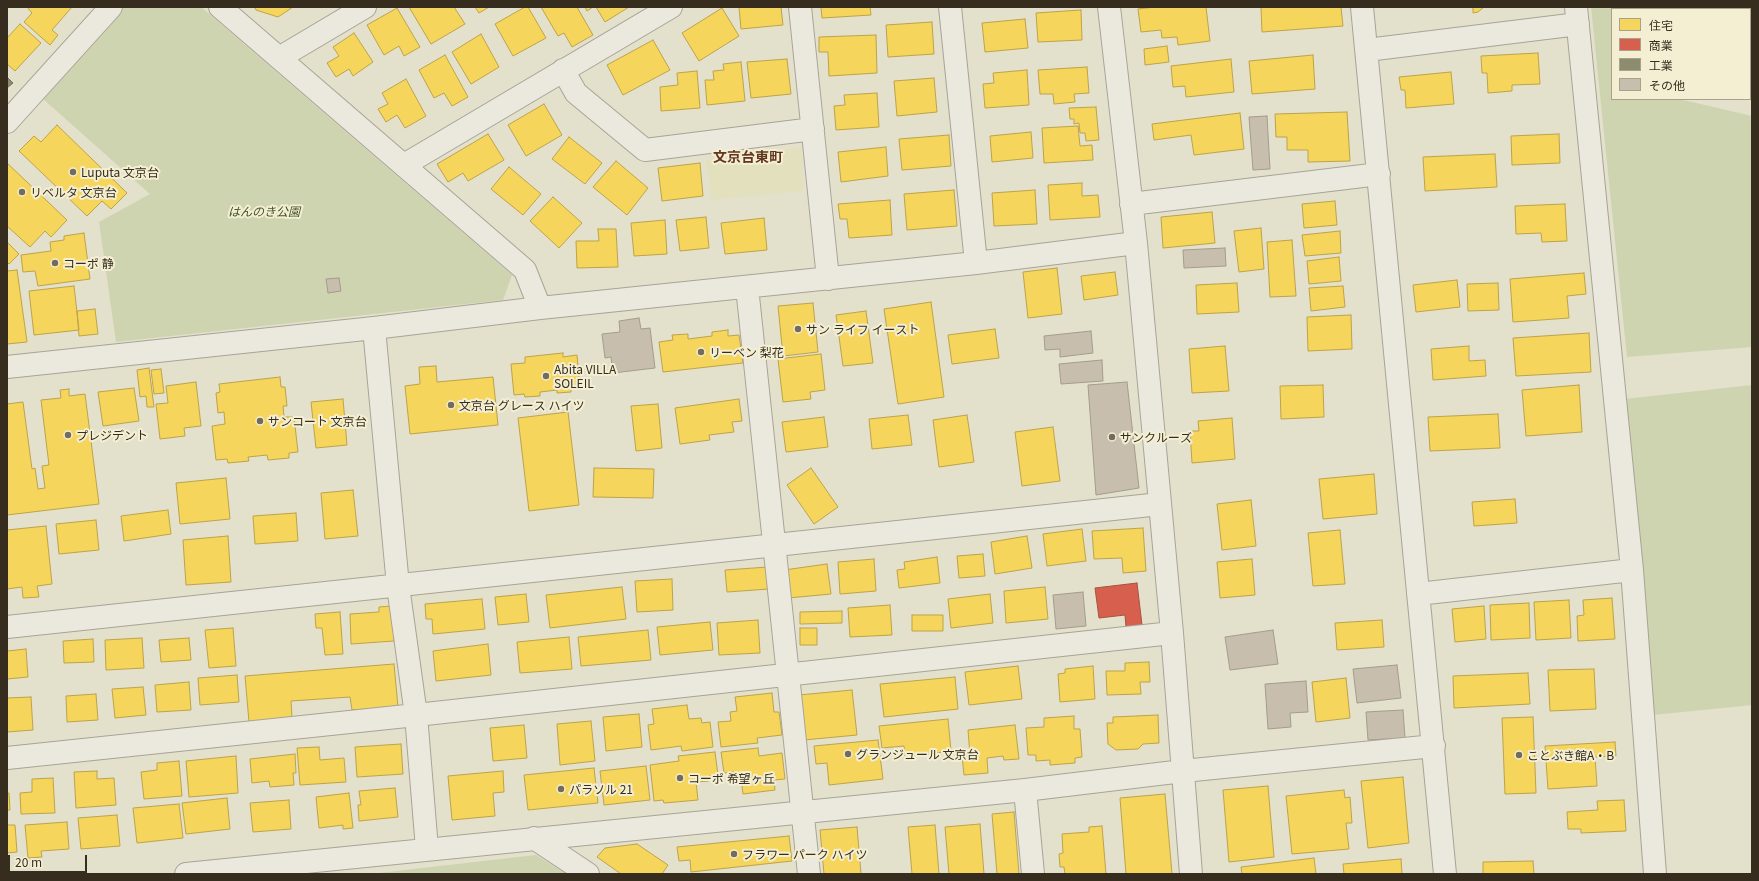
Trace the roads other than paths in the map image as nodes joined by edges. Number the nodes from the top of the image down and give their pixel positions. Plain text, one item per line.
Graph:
1 (111, 7) edge
2 (220, 7) edge
3 (365, 7) edge
4 (671, 7) edge
5 (800, 7) edge
6 (950, 7) edge
7 (1109, 7) edge
8 (1362, 7) edge
9 (1577, 15) edge
10 (1367, 50) junction
11 (279, 58) junction
12 (563, 70) junction
13 (7, 122) edge
14 (813, 129) junction
15 (404, 166) junction
16 (1379, 174) junction
17 (1131, 204) junction
18 (1136, 243) junction
19 (976, 263) junction
20 (828, 279) junction
21 (747, 287) junction
22 (540, 308) junction
23 (374, 328) junction
24 (7, 367) edge
25 (1160, 504) junction
26 (775, 545) junction
27 (1632, 570) junction
28 (398, 586) junction
29 (1418, 594) junction
30 (7, 627) edge
31 (1172, 633) junction
32 (789, 675) junction
33 (416, 716) junction
34 (1434, 746) junction
35 (7, 758) edge
36 (1183, 771) junction
37 (1025, 790) junction
38 (802, 813) junction
39 (534, 838) junction
40 (427, 849) junction
41 (186, 874) edge
42 (588, 874) edge
43 (809, 874) edge
44 (1033, 874) edge
45 (1191, 874) edge
46 (1445, 874) edge
47 (1655, 874) edge

1 - 13 street
2 - 11 street
3 - 11 street
4 - 12 street
5 - 14 street
6 - 19 street
7 - 17 street
8 - 10 street
9 - 10 street
9 - 27 street
10 - 16 street
11 - 15 street
12 - 14 street
12 - 15 street
14 - 20 street
15 - 22 street
16 - 17 street
16 - 29 street
17 - 18 street
18 - 19 street
18 - 25 street
19 - 20 street
20 - 21 street
21 - 22 street
21 - 26 street
22 - 23 street
23 - 24 street
23 - 28 street
25 - 26 street
25 - 31 street
26 - 28 street
26 - 32 street
27 - 29 street
27 - 47 street
28 - 30 street
28 - 33 street
29 - 34 street
31 - 32 street
31 - 36 street
32 - 33 street
32 - 38 street
33 - 35 street
33 - 40 street
34 - 36 street
34 - 46 street
36 - 37 street
36 - 45 street
37 - 38 street
37 - 44 street
38 - 39 street
38 - 43 street
39 - 40 street
39 - 42 street
40 - 41 street

